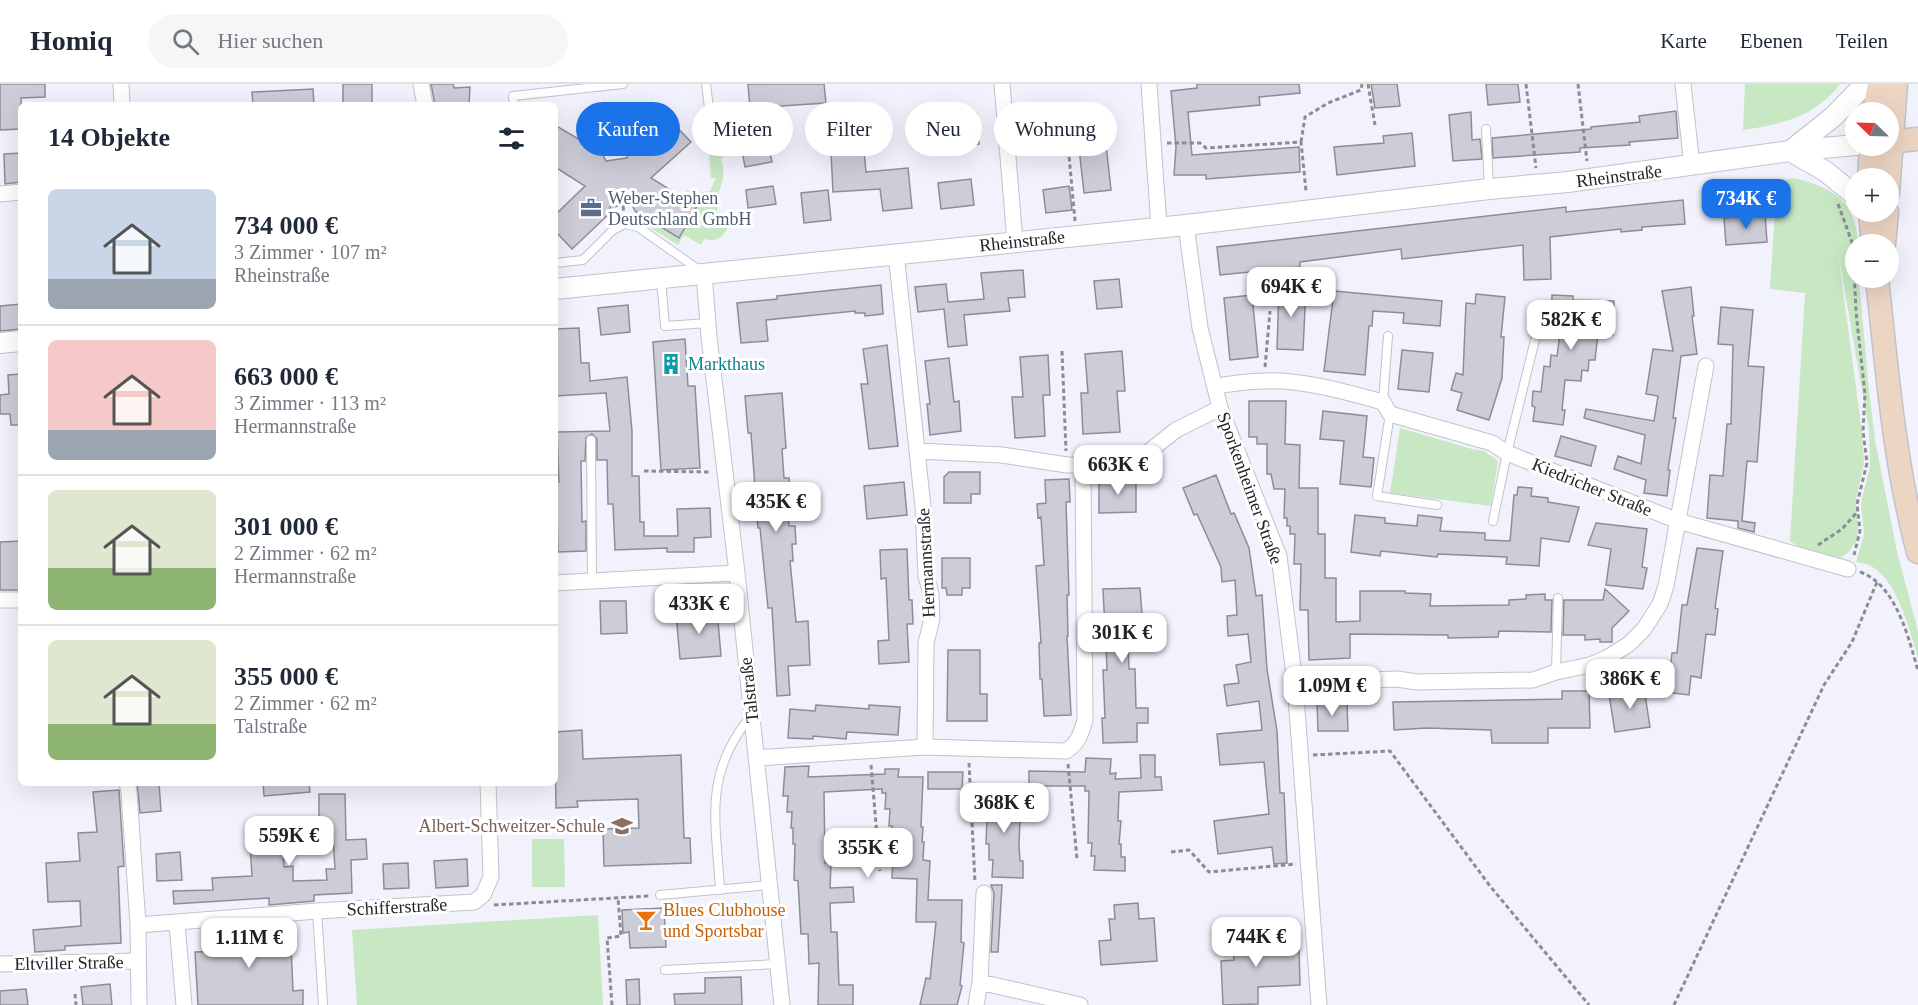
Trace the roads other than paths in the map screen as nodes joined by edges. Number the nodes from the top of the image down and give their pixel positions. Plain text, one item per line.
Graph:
1 (121, 84) edge
2 (421, 84) edge
3 (623, 84) edge
4 (706, 84) edge
5 (1002, 84) edge
6 (1149, 84) edge
7 (1683, 84) edge
8 (1865, 84) edge
9 (1880, 84) edge
10 (1896, 84) edge
11 (122, 102) edge
12 (424, 102) edge
13 (514, 102) edge
14 (708, 102) edge
15 (1876, 102) edge
16 (1892, 102) edge
17 (1486, 129) dead end
18 (1918, 139) edge
19 (1899, 141) edge
20 (1845, 147) edge
21 (1790, 151) junction
22 (1692, 166) junction
23 (1845, 186) edge
24 (1489, 189) junction
25 (18, 192) edge
26 (0, 194) edge
27 (1186, 225) junction
28 (1159, 227) junction
29 (1015, 242) junction
30 (896, 253) junction
31 (558, 263) edge
32 (704, 273) junction
33 (661, 279) junction
34 (1879, 288) edge
35 (558, 289) edge
36 (708, 322) junction
37 (1389, 336) dead end
38 (18, 340) edge
39 (1535, 340) dead end
40 (0, 343) edge
41 (1706, 366) dead end
42 (1216, 386) junction
43 (1220, 408) junction
44 (1387, 408) junction
45 (591, 440) dead end
46 (917, 451) junction
47 (1507, 453) junction
48 (1083, 465) junction
49 (1437, 505) dead end
50 (1493, 521) dead end
51 (1678, 521) junction
52 (1918, 552) edge
53 (1848, 569) road end
54 (737, 573) junction
55 (592, 582) junction
56 (558, 583) edge
57 (1558, 598) dead end
58 (0, 600) edge
59 (18, 600) edge
60 (1556, 672) junction
61 (1295, 683) junction
62 (751, 716) junction
63 (926, 747) junction
64 (756, 758) junction
65 (128, 786) edge
66 (488, 786) edge
67 (770, 885) junction
68 (720, 890) junction
69 (984, 893) road end
70 (660, 895) road end
71 (317, 911) junction
72 (177, 924) junction
73 (138, 926) junction
74 (138, 962) junction
75 (0, 964) edge
76 (778, 964) junction
77 (665, 970) dead end
78 (980, 982) junction
79 (139, 1005) edge
80 (184, 1005) edge
81 (322, 1005) edge
82 (782, 1005) edge
83 (976, 1005) edge
84 (1080, 1005) edge
85 (1319, 1005) edge

1 - 11 street
2 - 12 street
3 - 13 lane
4 - 14 lane
5 - 29 street
6 - 28 street
7 - 22 street
8 - 21 street
9 - 15 main road
10 - 16 main road
17 - 24 lane
18 - 19 main road
20 - 21 street, Rheinstraße
21 - 22 street, Rheinstraße
21 - 23 street
22 - 24 street, Rheinstraße
24 - 27 street, Rheinstraße
25 - 26 street
27 - 28 street, Rheinstraße
27 - 42 street, Sporkenheimer Straße
28 - 29 street, Rheinstraße
29 - 30 street, Rheinstraße
30 - 32 street, Rheinstraße
30 - 46 street, Hermannstraße
31 - 32 lane
32 - 33 street, Rheinstraße
32 - 36 street, Talstraße
33 - 35 street, Rheinstraße
33 - 36 lane
34 - 52 main road
36 - 54 street, Talstraße
37 - 44 lane
38 - 40 street
39 - 47 lane, Kiedricher Straße
41 - 51 street, Kiedricher Straße
42 - 43 street, Sporkenheimer Straße
42 - 44 street, Kiedricher Straße
43 - 48 street
43 - 61 street, Sporkenheimer Straße
44 - 47 street, Kiedricher Straße
44 - 49 lane
45 - 55 lane
46 - 48 street
46 - 63 street, Hermannstraße
47 - 50 lane, Kiedricher Straße
47 - 51 street, Kiedricher Straße
48 - 63 street
51 - 53 street, Kiedricher Straße
51 - 60 street, Kiedricher Straße
54 - 55 street
54 - 62 street, Talstraße
55 - 56 street
57 - 60 lane
58 - 59 street
60 - 61 street, Kiedricher Straße
61 - 85 street, Sporkenheimer Straße
62 - 64 street, Talstraße
62 - 68 lane
63 - 64 street
64 - 67 street, Talstraße
65 - 73 street
66 - 71 street, Schifferstraße
67 - 68 lane
67 - 76 street, Talstraße
68 - 70 lane
69 - 78 street
71 - 72 street, Schifferstraße
71 - 81 lane
72 - 73 street, Schifferstraße
72 - 80 street
73 - 74 street
74 - 75 street, Eltviller Straße
74 - 79 street
76 - 77 lane
76 - 82 street, Talstraße
78 - 83 street
78 - 84 street

